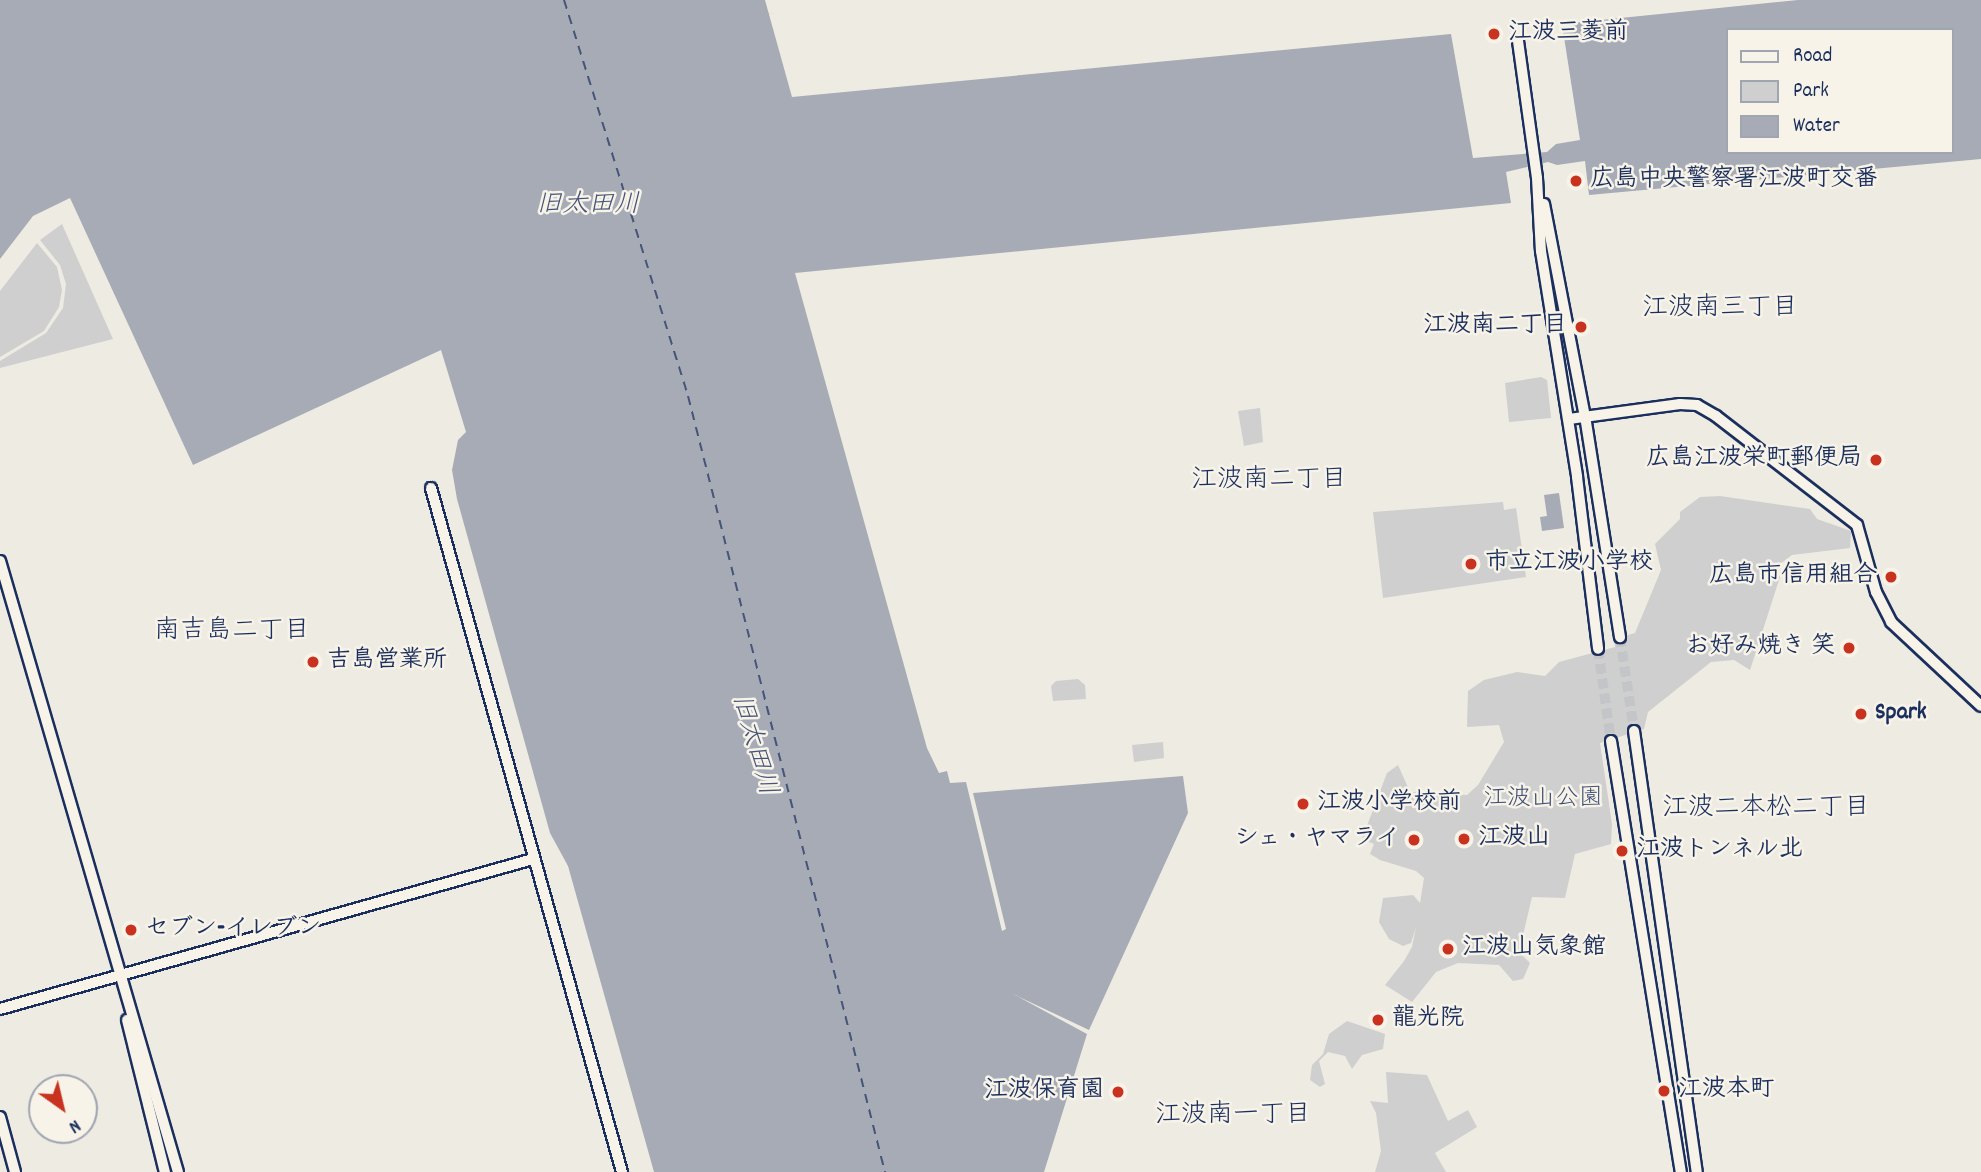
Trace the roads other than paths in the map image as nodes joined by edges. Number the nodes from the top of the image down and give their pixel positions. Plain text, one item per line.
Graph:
1 (1518, 41) dead end
2 (1537, 178) junction
3 (1585, 416) junction
4 (1569, 419) junction
5 (431, 488) dead end
6 (0, 561) edge
7 (1620, 637) tunnel mouth
8 (1598, 649) tunnel mouth
9 (1981, 706) edge
10 (1634, 730) tunnel mouth
11 (1611, 741) tunnel mouth
12 (533, 859) junction
13 (118, 976) junction
14 (0, 1009) edge
15 (0, 1117) edge
16 (15, 1172) edge
17 (165, 1172) edge
18 (178, 1172) edge
19 (622, 1172) edge
20 (1681, 1172) edge
21 (1697, 1172) edge

1 - 2 street
2 - 3 street
2 - 4 street
3 - 4 street
3 - 7 street
3 - 9 street
4 - 8 street
5 - 12 street
6 - 13 street
10 - 21 street
11 - 20 street
12 - 13 street
12 - 19 street
13 - 14 street
13 - 17 street
13 - 18 street
15 - 16 street

